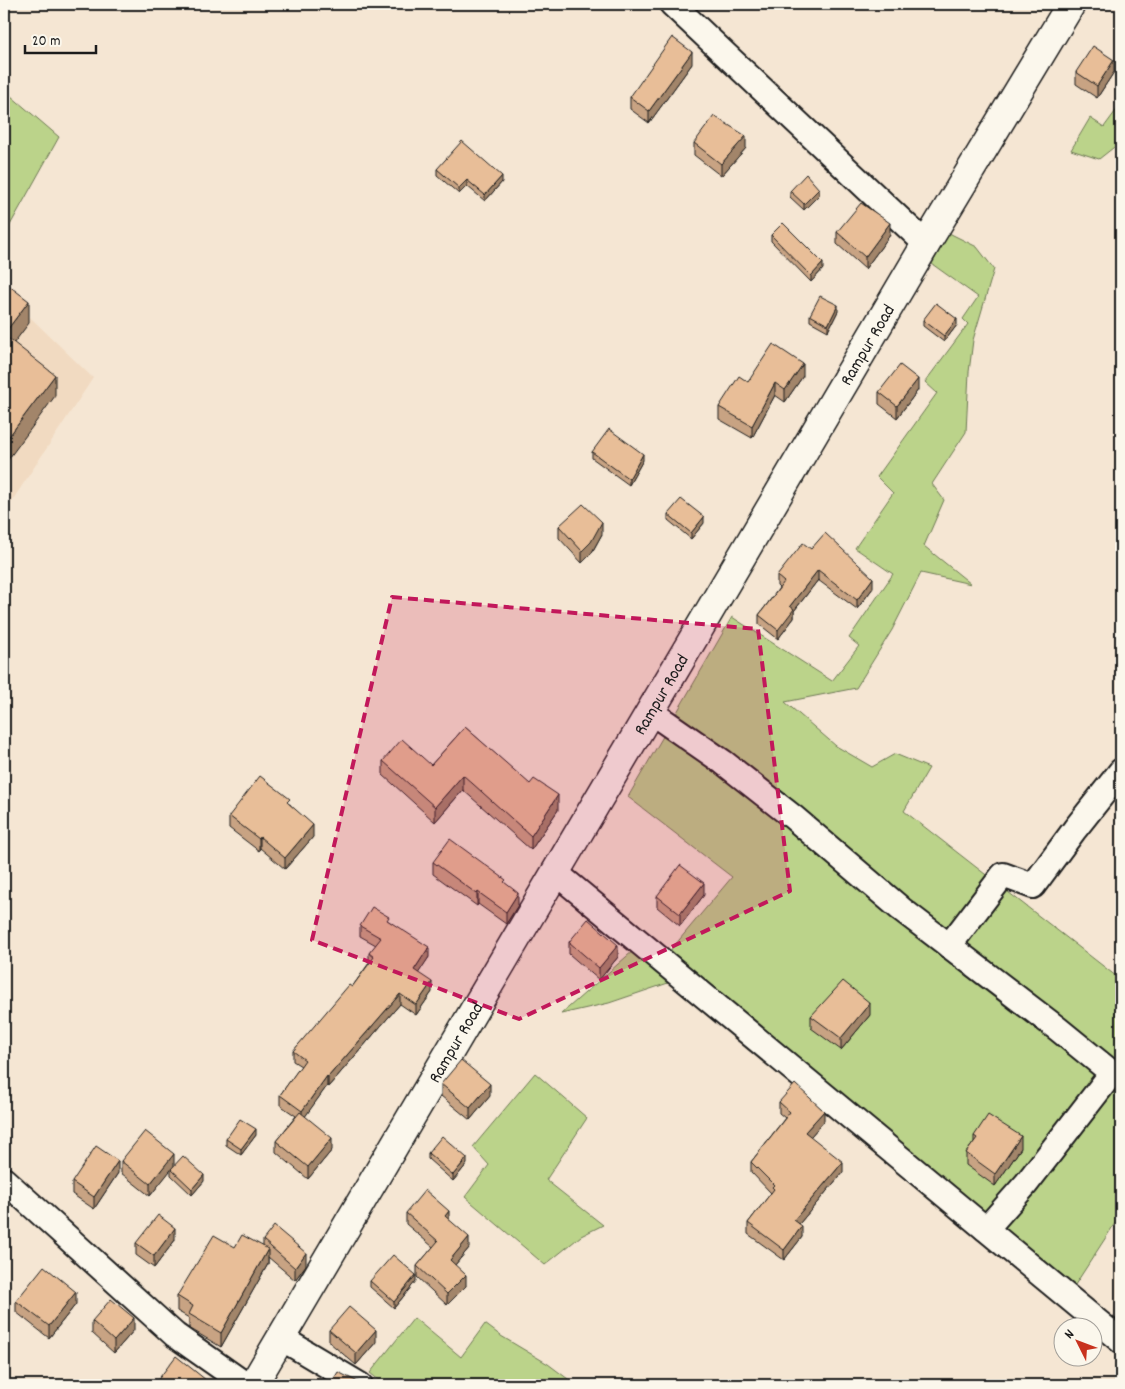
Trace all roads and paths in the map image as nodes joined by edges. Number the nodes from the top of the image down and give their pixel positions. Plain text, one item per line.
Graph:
1 (672, 4) edge
2 (1071, 4) edge
3 (926, 244) junction
4 (651, 712) junction
5 (1121, 771) edge
6 (556, 873) junction
7 (949, 946) junction
8 (1117, 1067) edge
9 (4, 1180) edge
10 (986, 1229) junction
11 (281, 1338) junction
12 (1121, 1341) edge
13 (246, 1385) edge
14 (253, 1385) edge
15 (360, 1385) edge

1 - 3 street
2 - 3 main road, Rampur Road
3 - 4 main road, Rampur Road
4 - 6 main road, Rampur Road
4 - 7 street
5 - 7 street
6 - 10 street
6 - 11 main road, Rampur Road
7 - 8 street
8 - 10 street
9 - 13 street
10 - 12 street
11 - 14 main road, Rampur Road
11 - 15 street

